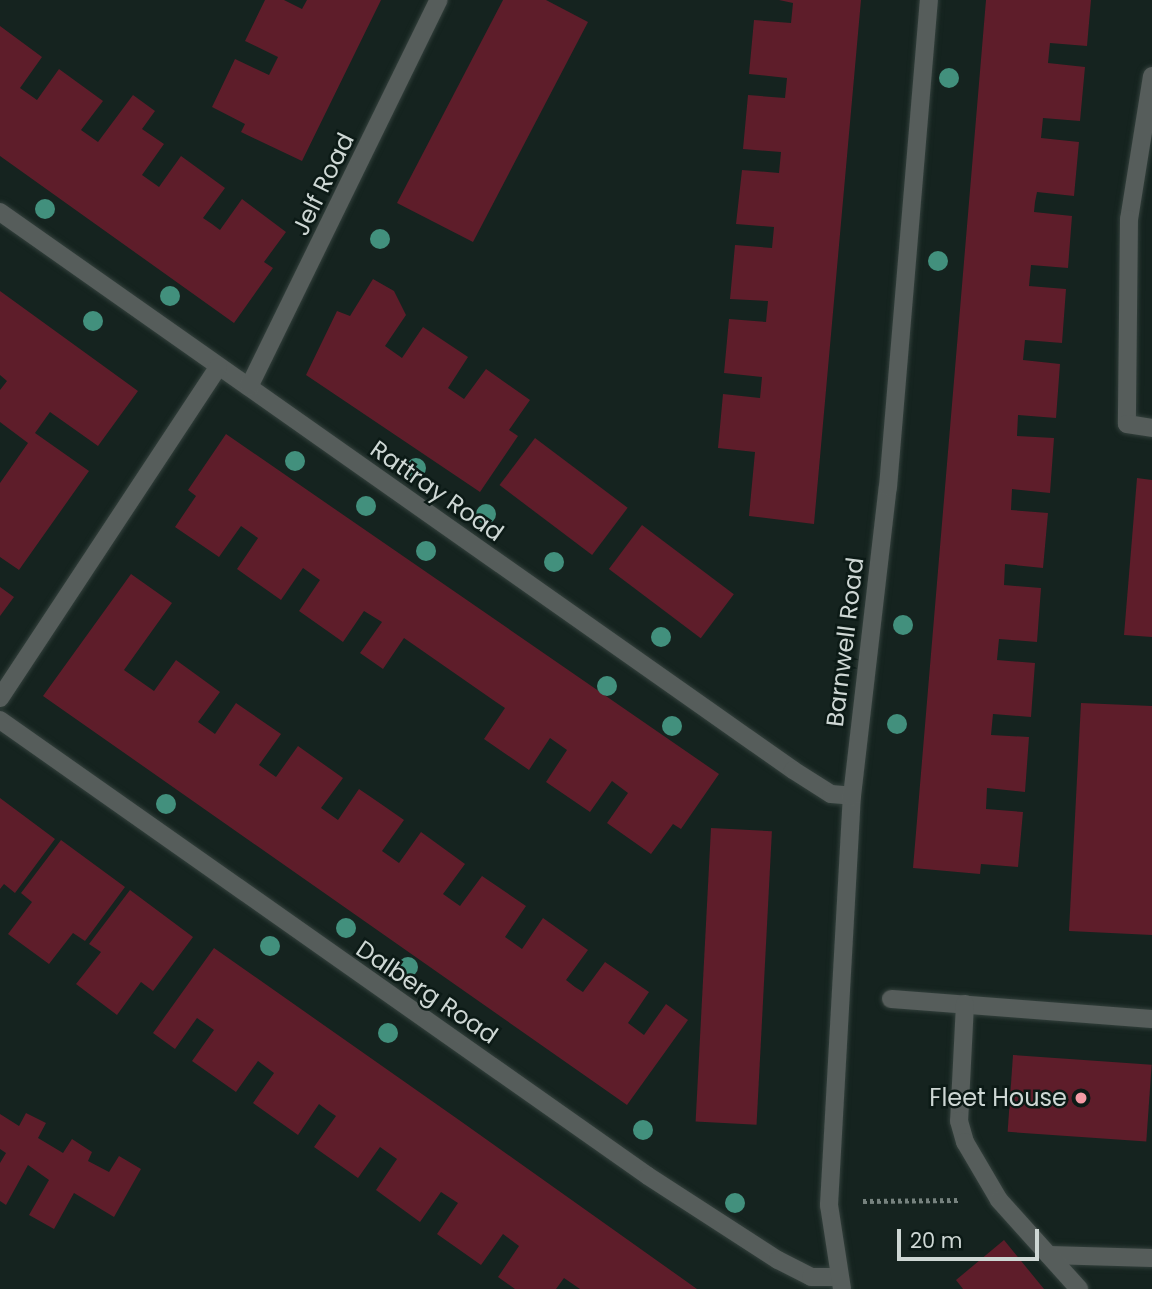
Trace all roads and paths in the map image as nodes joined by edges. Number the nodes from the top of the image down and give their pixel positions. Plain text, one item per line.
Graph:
1 (439, 0) edge
2 (929, 0) edge
3 (1152, 75) edge
4 (0, 212) edge
5 (218, 367) junction
6 (249, 387) junction
7 (1152, 428) edge
8 (0, 698) edge
9 (0, 720) edge
10 (852, 796) junction
11 (891, 999) dead end
12 (965, 1004) junction
13 (1152, 1019) edge
14 (999, 1200) junction
15 (862, 1201) dead end
16 (1049, 1255) junction
17 (1152, 1258) edge
18 (841, 1283) edge
19 (1079, 1289) edge

1 - 6 street, Jelf Road
2 - 10 street, Barnwell Road
3 - 7 street
4 - 5 street, Rattray Road
5 - 6 street, Rattray Road
5 - 8 street
6 - 10 street, Rattray Road
9 - 18 street, Dalberg Road
10 - 18 street, Barnwell Road
11 - 12 street
12 - 13 street
12 - 14 street
14 - 15 path
14 - 16 street
16 - 17 street
16 - 19 street

